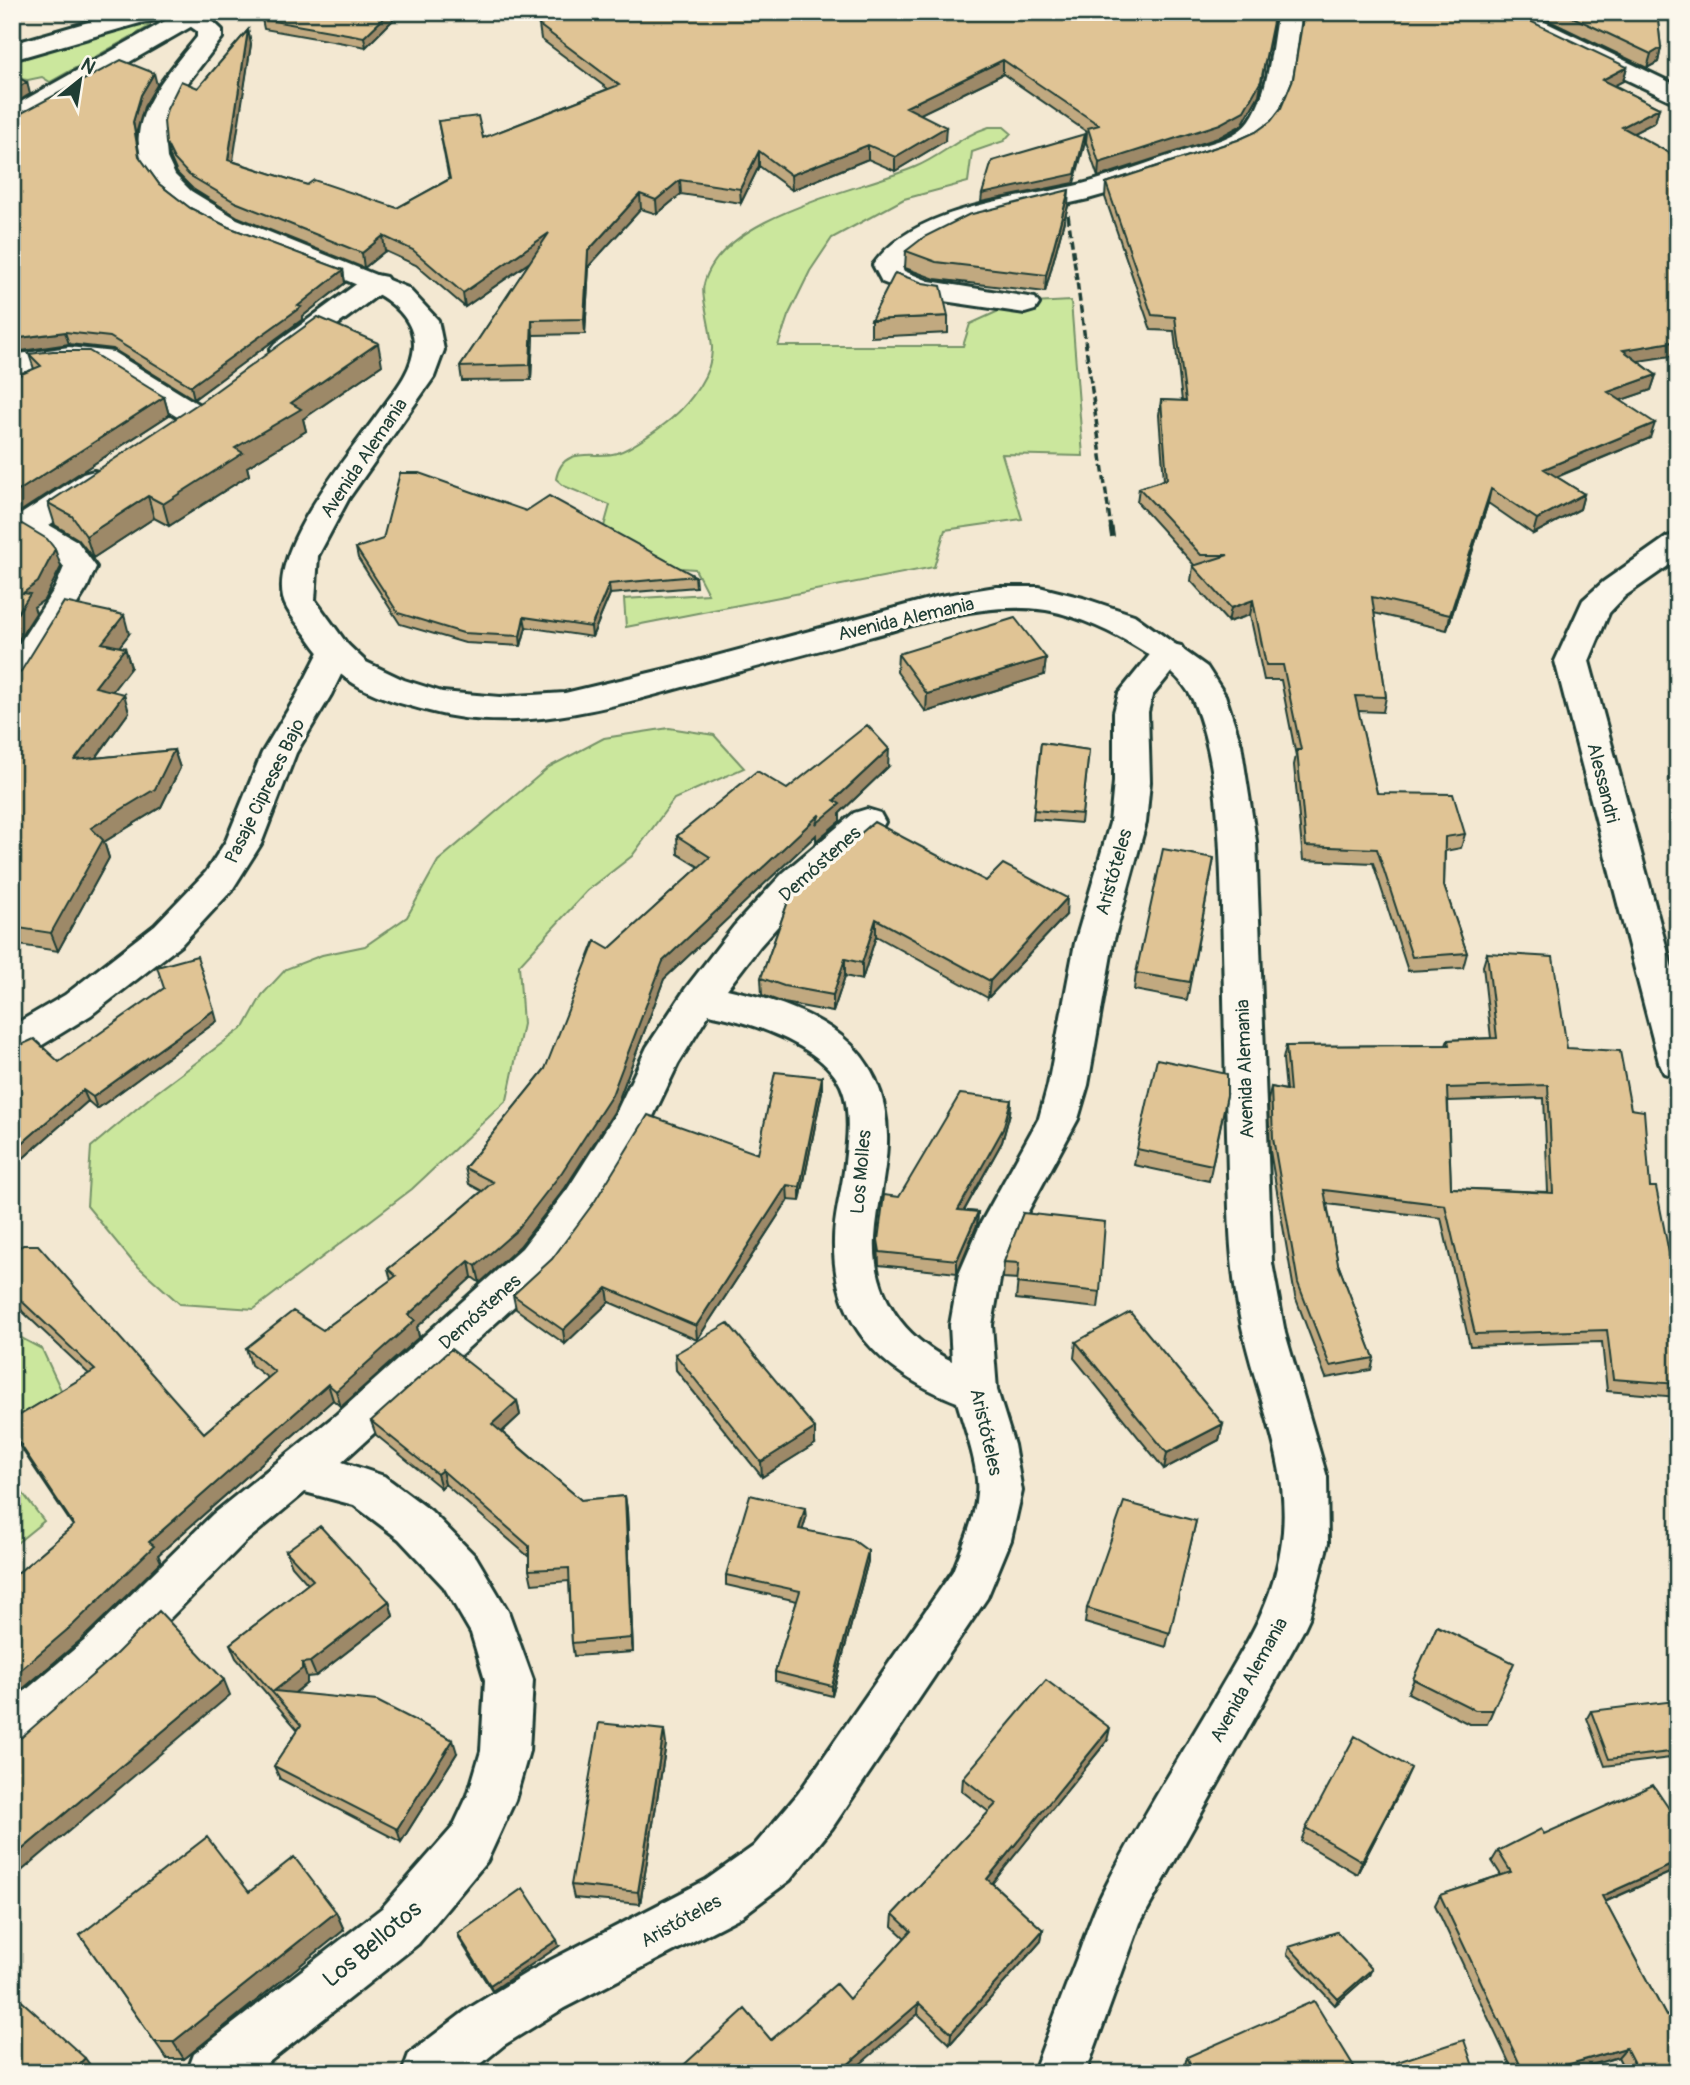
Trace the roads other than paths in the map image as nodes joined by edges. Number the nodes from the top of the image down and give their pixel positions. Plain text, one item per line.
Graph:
1 (1290, 12) edge
2 (1504, 12) edge
3 (176, 14) edge
4 (12, 52) edge
5 (1678, 96) edge
6 (12, 118) edge
7 (376, 283) junction
8 (1026, 304) dead end
9 (12, 364) edge
10 (259, 368) edge
11 (194, 415) edge
12 (114, 468) edge
13 (20, 530) edge
14 (1678, 544) edge
15 (335, 652) junction
16 (1170, 653) junction
17 (12, 682) edge
18 (867, 822) dead end
19 (699, 998) junction
20 (12, 1045) edge
21 (1678, 1062) edge
22 (975, 1390) junction
23 (300, 1472) junction
24 (12, 1733) edge
25 (1060, 2072) edge
26 (213, 2073) edge
27 (428, 2073) edge

1 - 8 street
2 - 5 street
3 - 4 street
3 - 6 street
3 - 7 street, Avenida Alemania
7 - 10 street
7 - 15 street, Avenida Alemania
9 - 11 street
12 - 13 street
13 - 17 street
14 - 21 street, Alessandri
15 - 16 street, Avenida Alemania
15 - 20 street, Pasaje Cipreses Bajo
16 - 22 street, Aristóteles
16 - 25 street, Avenida Alemania
18 - 19 street, Demóstenes
19 - 22 street, Los Molles
19 - 23 street, Demóstenes
22 - 27 street, Aristóteles
23 - 24 street, Demóstenes
23 - 26 street, Los Bellotos

